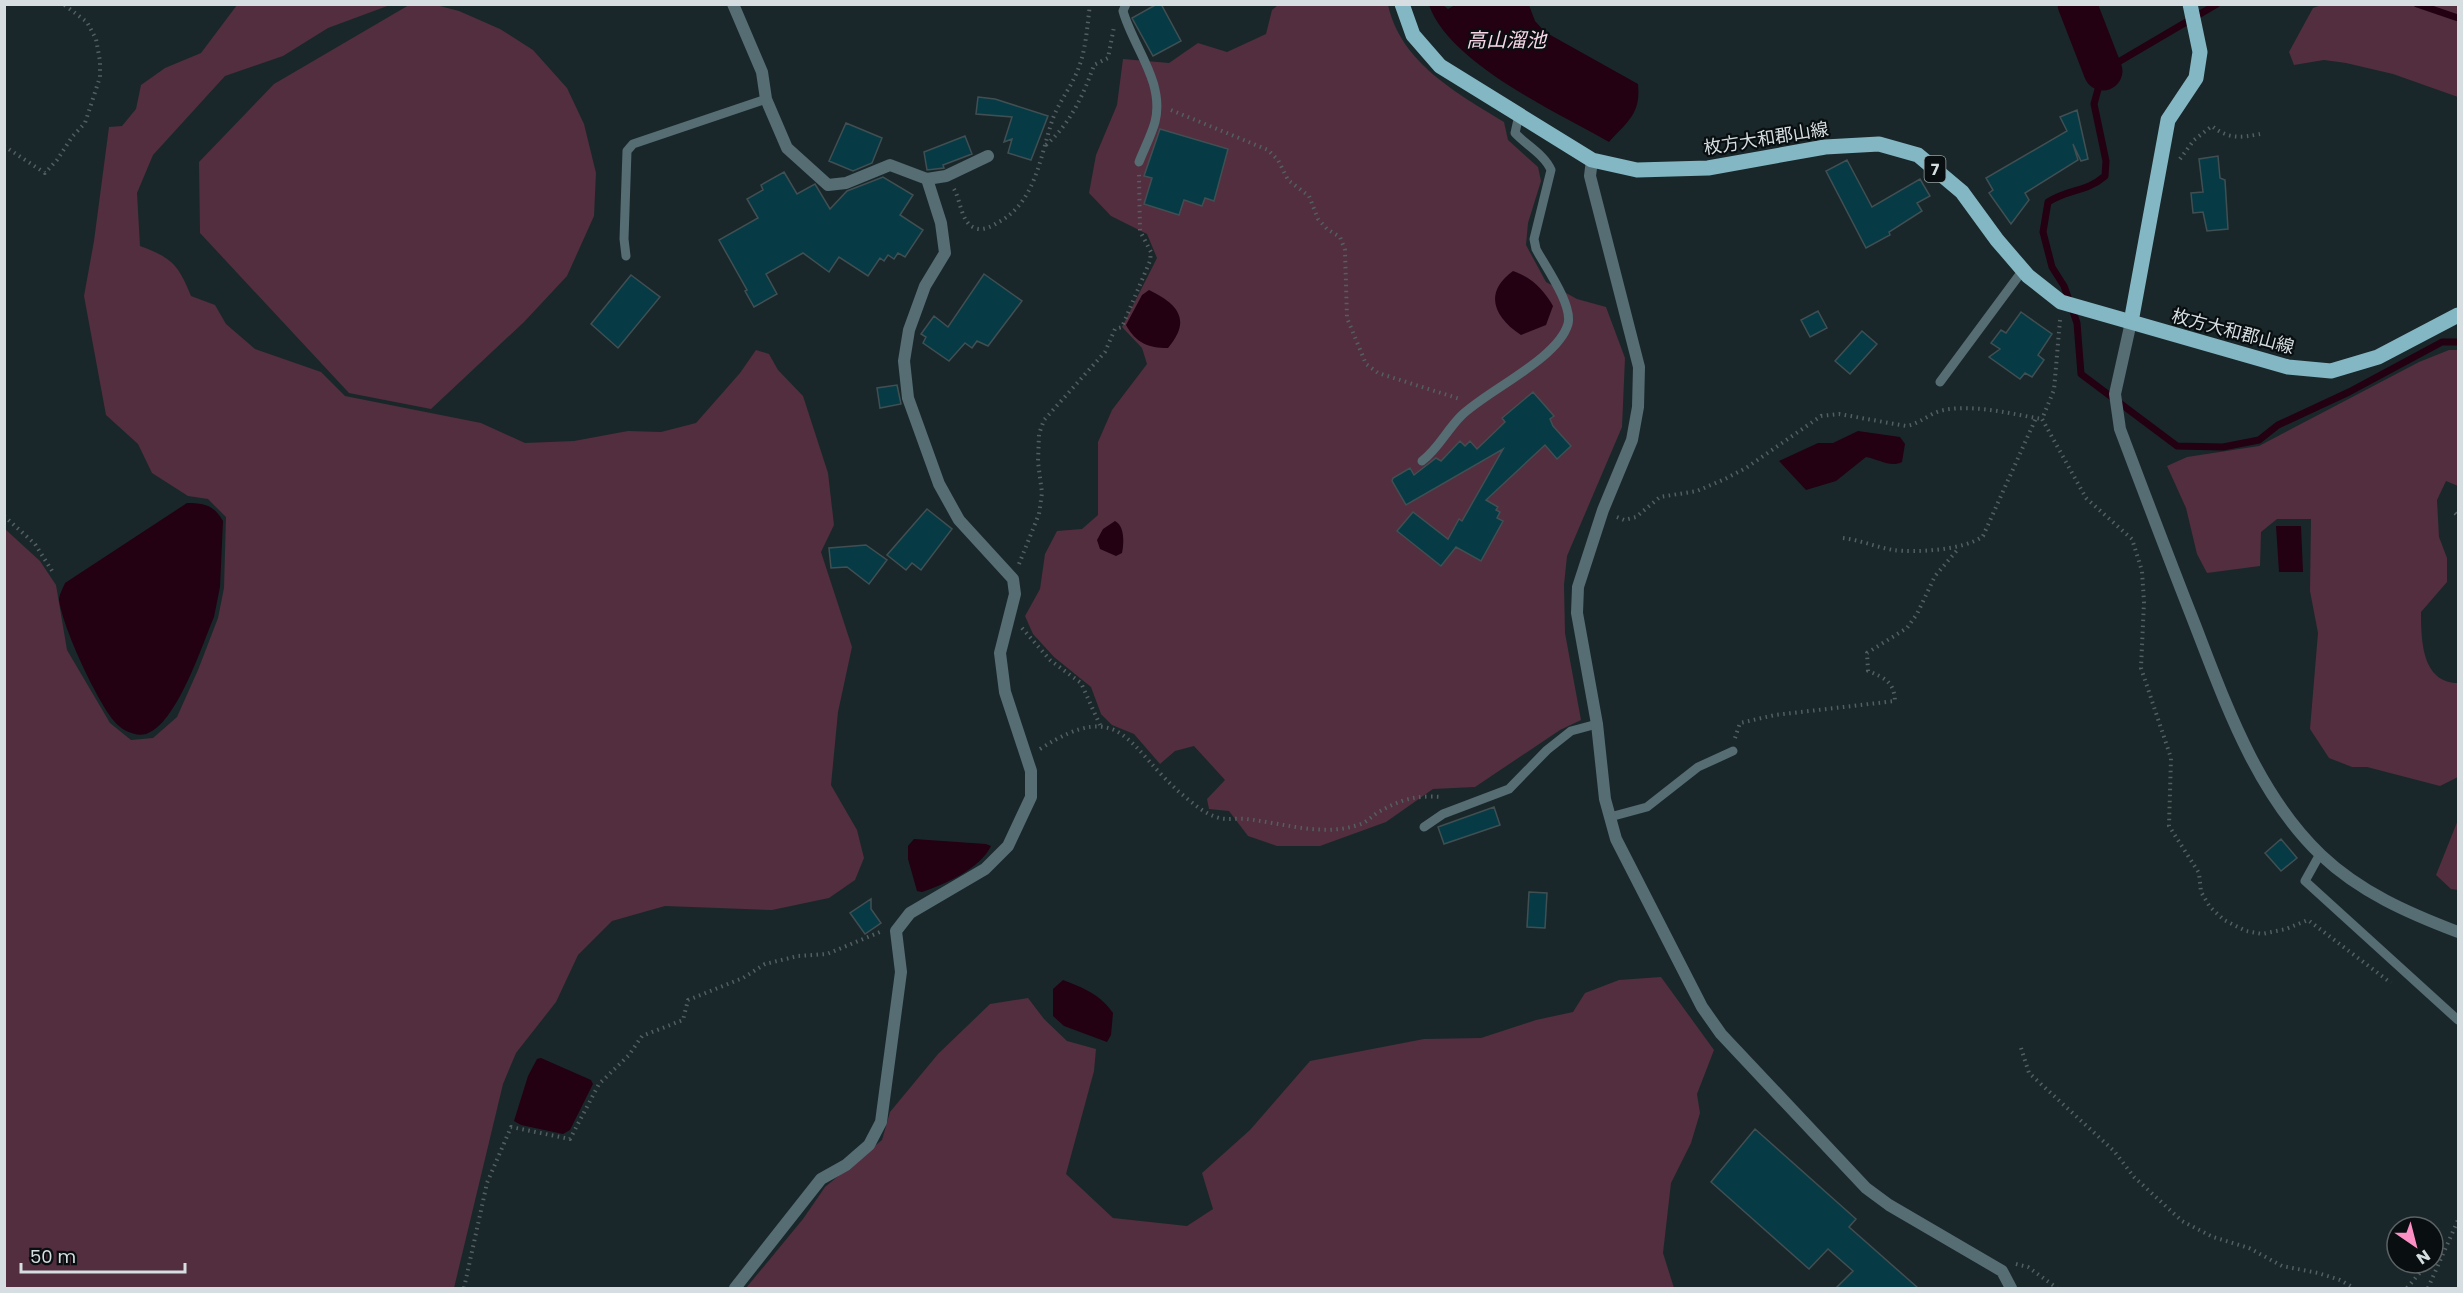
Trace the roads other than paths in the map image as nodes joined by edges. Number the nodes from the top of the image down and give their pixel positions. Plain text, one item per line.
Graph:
1 (733, 4) edge
2 (1402, 4) edge
3 (2190, 4) edge
4 (1125, 8) edge
5 (766, 99) junction
6 (1519, 115) junction
7 (988, 156) dead end
8 (1592, 160) junction
9 (1139, 162) road end
10 (927, 179) junction
11 (626, 256) dead end
12 (2023, 270) junction
13 (2458, 315) edge
14 (2131, 322) junction
15 (1940, 382) dead end
16 (1422, 460) dead end
17 (1597, 724) junction
18 (1733, 751) road end
19 (1610, 818) junction
20 (1424, 826) dead end
21 (2320, 854) junction
22 (2458, 932) edge
23 (2458, 1020) edge
24 (735, 1288) edge
25 (2011, 1288) edge

1 - 5 street
2 - 6 main road, 枚方大和郡山線 / 7
3 - 14 main road
4 - 9 lane
5 - 10 street
5 - 11 lane
6 - 8 main road, 枚方大和郡山線 / 7
6 - 16 lane
7 - 10 street
8 - 12 main road, 枚方大和郡山線 / 7
8 - 17 street
10 - 24 street
12 - 14 main road, 枚方大和郡山線 / 7
12 - 15 lane
13 - 14 main road, 枚方大和郡山線 / 7
14 - 21 street
17 - 19 street
17 - 20 lane
18 - 19 lane
19 - 25 street
21 - 22 street
21 - 23 lane

